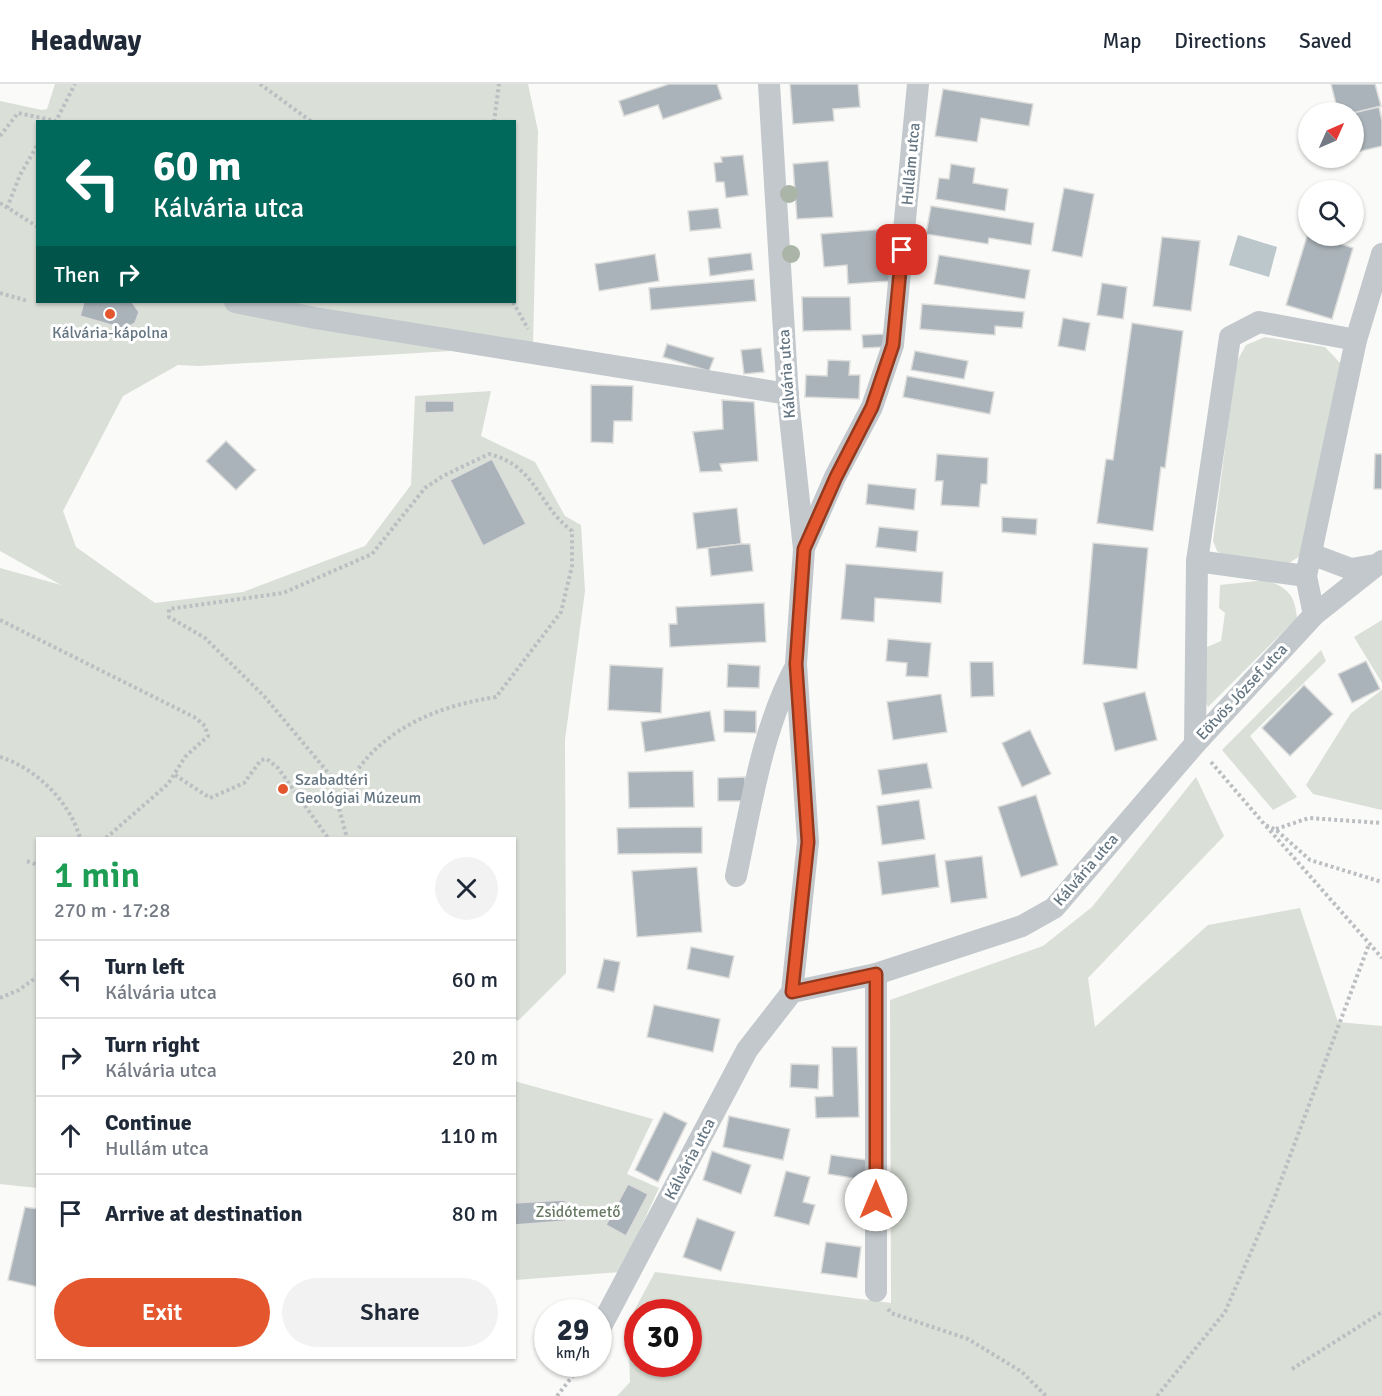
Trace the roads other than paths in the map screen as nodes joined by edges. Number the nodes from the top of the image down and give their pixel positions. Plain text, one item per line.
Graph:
1 (770, 84) edge
2 (918, 84) edge
3 (1382, 254) edge
4 (240, 303) edge
5 (1356, 340) junction
6 (788, 394) junction
7 (804, 549) junction
8 (1311, 554) junction
9 (1197, 561) junction
10 (1378, 563) edge
11 (1306, 576) junction
12 (1314, 615) junction
13 (796, 664) junction
14 (1195, 744) junction
15 (736, 876) dead end
16 (876, 974) junction
17 (792, 992) junction
18 (876, 1291) road end
19 (612, 1306) edge

1 - 6 street, Kálvária utca
2 - 7 street, Hullám utca
3 - 5 street
4 - 6 street
5 - 8 street
5 - 9 street, Eötvös József utca
6 - 7 street, Kálvária utca
7 - 13 street, Kálvária utca
8 - 10 street
8 - 11 street
9 - 11 street
9 - 14 street, Eötvös József utca
10 - 12 street, Eötvös József utca
11 - 12 street
12 - 14 street, Eötvös József utca
13 - 15 street, Kálvária utca
13 - 17 street, Kálvária utca
14 - 16 street, Kálvária utca
16 - 17 street, Kálvária utca
16 - 18 street
17 - 19 street, Kálvária utca

